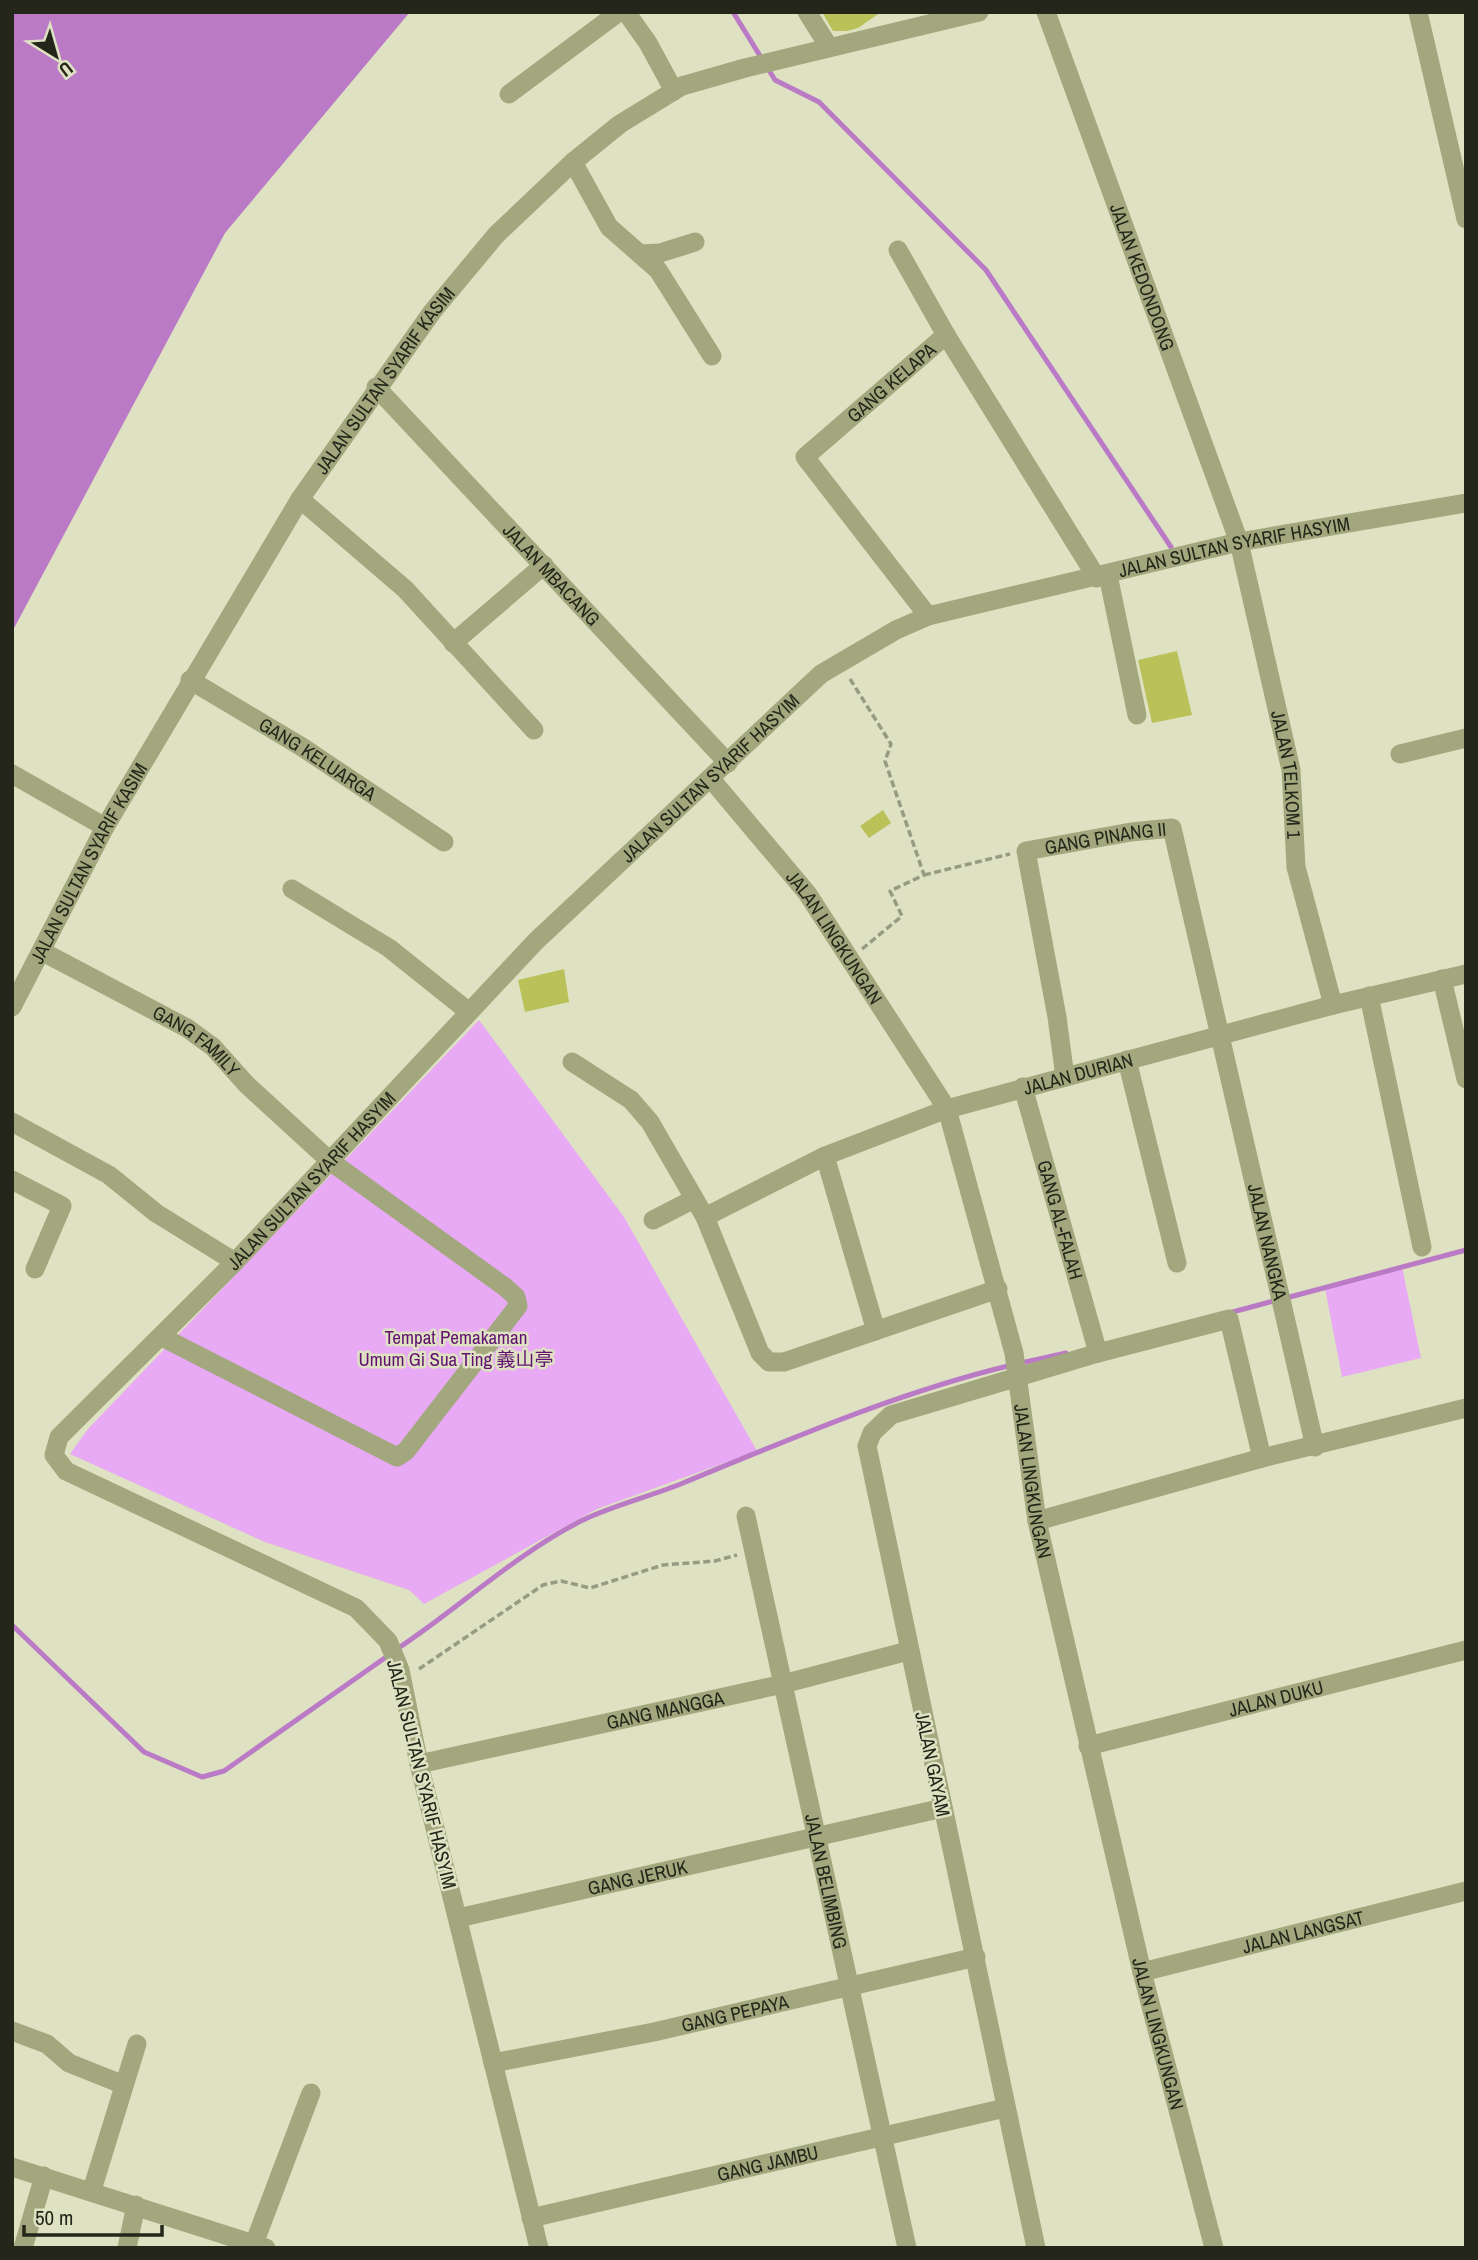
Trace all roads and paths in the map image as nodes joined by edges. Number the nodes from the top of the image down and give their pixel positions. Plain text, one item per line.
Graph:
1 (619, 12) edge
2 (626, 12) edge
3 (807, 12) edge
4 (979, 12) edge
5 (1046, 12) edge
6 (1418, 12) edge
7 (829, 47) junction
8 (674, 91) junction
9 (509, 94) dead end
10 (573, 162) junction
11 (1465, 213) edge
12 (695, 242) dead end
13 (898, 250) dead end
14 (640, 254) junction
15 (946, 335) junction
16 (712, 356) dead end
17 (376, 387) junction
18 (300, 499) junction
19 (1466, 503) edge
20 (1239, 542) junction
21 (544, 565) junction
22 (1103, 576) junction
23 (928, 616) junction
24 (453, 643) junction
25 (839, 663) junction
26 (190, 680) junction
27 (1137, 715) dead end
28 (534, 730) dead end
29 (1466, 738) edge
30 (1400, 754) dead end
31 (728, 763) junction
32 (12, 774) edge
33 (711, 779) junction
34 (105, 827) junction
35 (444, 842) dead end
36 (1026, 851) junction
37 (924, 875) junction
38 (292, 889) dead end
39 (43, 952) junction
40 (849, 960) junction
41 (1466, 974) edge
42 (1442, 979) junction
43 (1208, 982) joint
44 (1369, 996) junction
45 (1333, 1005) junction
46 (12, 1007) edge
47 (469, 1012) junction
48 (1219, 1037) junction
49 (1127, 1060) junction
50 (572, 1062) dead end
51 (1065, 1077) junction
52 (1466, 1079) edge
53 (1023, 1087) junction
54 (947, 1109) junction
55 (12, 1122) edge
56 (825, 1156) junction
57 (330, 1161) junction
58 (12, 1180) edge
59 (694, 1199) junction
60 (705, 1217) junction
61 (653, 1220) dead end
62 (1422, 1247) dead end
63 (235, 1262) junction
64 (1177, 1263) dead end
65 (35, 1269) dead end
66 (998, 1289) junction
67 (876, 1331) junction
68 (162, 1337) junction
69 (1098, 1353) junction
70 (1016, 1377) junction
71 (1466, 1408) edge
72 (1315, 1447) junction
73 (1262, 1458) junction
74 (746, 1516) dead end
75 (1037, 1521) junction
76 (754, 1550) junction
77 (1466, 1650) edge
78 (908, 1651) junction
79 (401, 1673) junction
80 (783, 1684) junction
81 (1088, 1746) junction
82 (419, 1763) junction
83 (943, 1808) junction
84 (817, 1835) junction
85 (1466, 1891) edge
86 (458, 1918) junction
87 (976, 1957) junction
88 (1142, 1972) junction
89 (850, 1986) junction
90 (12, 2031) edge
91 (137, 2044) dead end
92 (493, 2063) junction
93 (124, 2085) junction
94 (311, 2093) dead end
95 (1005, 2108) junction
96 (884, 2136) junction
97 (12, 2167) edge
98 (44, 2176) junction
99 (92, 2190) junction
100 (136, 2205) junction
101 (531, 2218) junction
102 (260, 2246) edge
103 (23, 2248) edge
104 (127, 2248) edge
105 (539, 2248) edge
106 (907, 2248) edge
107 (1036, 2248) edge
108 (1214, 2248) edge

1 - 9 street
2 - 8 street
3 - 7 street
4 - 7 street, JALAN SULTAN SYARIF KASIM
5 - 20 street, JALAN KEDONDONG
6 - 11 street
7 - 8 street, JALAN SULTAN SYARIF KASIM
8 - 10 street, JALAN SULTAN SYARIF KASIM
10 - 14 street
10 - 17 street, JALAN SULTAN SYARIF KASIM
12 - 14 street
13 - 15 street
14 - 16 street
15 - 22 street, GANG KELAPA
15 - 23 street, GANG KELAPA
17 - 18 street, JALAN SULTAN SYARIF KASIM
17 - 21 street, JALAN MBACANG
18 - 24 street
18 - 26 street, JALAN SULTAN SYARIF KASIM
19 - 20 street, JALAN SULTAN SYARIF HASYIM
20 - 22 street, JALAN SULTAN SYARIF HASYIM
20 - 45 street, JALAN TELKOM 1
21 - 24 street
21 - 31 street, JALAN MBACANG
22 - 23 street, JALAN SULTAN SYARIF HASYIM
22 - 27 street
23 - 25 street, JALAN SULTAN SYARIF HASYIM
24 - 28 street
25 - 31 street, JALAN SULTAN SYARIF HASYIM
25 - 37 path
26 - 34 street, JALAN SULTAN SYARIF KASIM
26 - 35 street, GANG KELUARGA
29 - 30 street
31 - 33 street, JALAN SULTAN SYARIF HASYIM
32 - 34 street
33 - 40 street, JALAN LINGKUNGAN
33 - 47 street, JALAN SULTAN SYARIF HASYIM
34 - 39 street, JALAN SULTAN SYARIF KASIM
36 - 37 path
36 - 43 street, GANG PINANG II
36 - 51 street, GANG PINANG II
37 - 40 path
38 - 47 street
39 - 46 street, JALAN SULTAN SYARIF KASIM
39 - 57 street, GANG FAMILY
40 - 54 street, JALAN LINGKUNGAN
41 - 42 street, JALAN DURIAN
42 - 44 street, JALAN DURIAN
42 - 52 street
43 - 48 street, JALAN NANGKA
44 - 45 street, JALAN DURIAN
44 - 62 street
45 - 48 street, JALAN DURIAN
47 - 57 street, JALAN SULTAN SYARIF HASYIM
48 - 49 street, JALAN DURIAN
48 - 72 street, JALAN NANGKA
49 - 51 street, JALAN DURIAN
49 - 64 street
50 - 59 street
51 - 53 street, JALAN DURIAN
53 - 54 street, JALAN DURIAN
53 - 69 street, GANG AL-FALAH
54 - 56 street, JALAN DURIAN
54 - 66 street, JALAN LINGKUNGAN
55 - 63 street
56 - 60 street, JALAN DURIAN
56 - 67 street
57 - 63 street, JALAN SULTAN SYARIF HASYIM
57 - 68 street, GANG FAMILY
58 - 65 street
59 - 60 street
59 - 61 street
60 - 67 street
63 - 68 street, JALAN SULTAN SYARIF HASYIM
66 - 67 street
66 - 70 street, JALAN LINGKUNGAN
68 - 79 street, JALAN SULTAN SYARIF HASYIM
69 - 70 street, JALAN GAYAM
69 - 73 street, JALAN GAYAM
70 - 75 street, JALAN LINGKUNGAN
70 - 78 street, JALAN GAYAM
71 - 72 street
72 - 73 street
73 - 75 street
74 - 76 street, JALAN BELIMBING
75 - 81 street, JALAN LINGKUNGAN
76 - 79 path
76 - 80 street, JALAN BELIMBING
77 - 81 street, JALAN DUKU
78 - 80 street, GANG MANGGA
78 - 83 street, JALAN GAYAM
79 - 82 street, JALAN SULTAN SYARIF HASYIM
80 - 82 street, GANG MANGGA
80 - 84 street, JALAN BELIMBING
81 - 88 street, JALAN LINGKUNGAN
82 - 86 street, JALAN SULTAN SYARIF HASYIM
83 - 84 street, GANG JERUK
83 - 87 street, JALAN GAYAM
84 - 86 street, GANG JERUK
84 - 89 street, JALAN BELIMBING
85 - 88 street, JALAN LANGSAT
86 - 92 street, JALAN SULTAN SYARIF HASYIM
87 - 89 street, GANG PEPAYA
87 - 95 street, JALAN GAYAM
88 - 108 street, JALAN LINGKUNGAN
89 - 92 street, GANG PEPAYA
89 - 96 street, JALAN BELIMBING
90 - 93 street
91 - 93 street
92 - 101 street, JALAN SULTAN SYARIF HASYIM
93 - 99 street
94 - 102 street
95 - 96 street, GANG JAMBU
95 - 107 street, JALAN GAYAM
96 - 101 street, GANG JAMBU
96 - 106 street, JALAN BELIMBING
97 - 98 street
98 - 99 street
98 - 103 street
99 - 100 street
100 - 102 street
100 - 104 street
101 - 105 street, JALAN SULTAN SYARIF HASYIM

